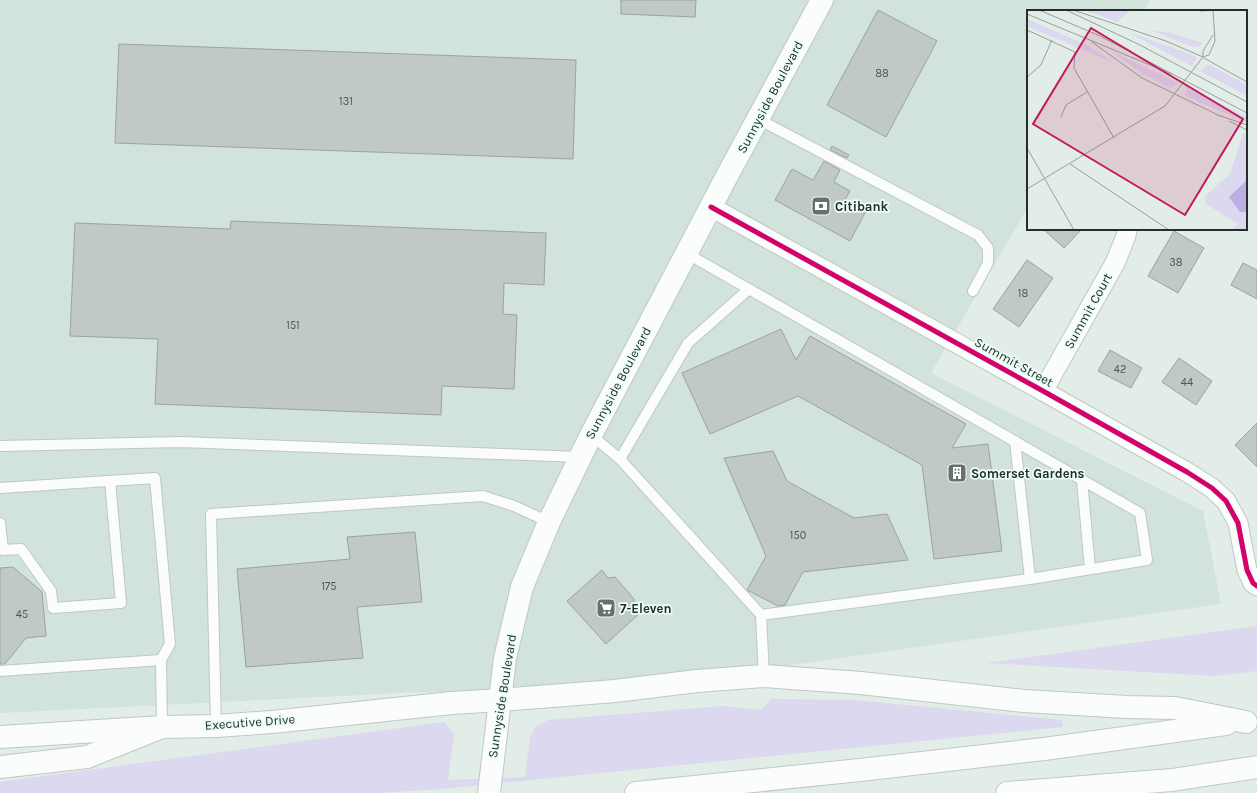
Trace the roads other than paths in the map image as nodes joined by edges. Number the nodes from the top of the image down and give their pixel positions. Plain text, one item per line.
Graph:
1 (822, 0) edge
2 (758, 119) junction
3 (711, 207) junction
4 (1127, 230) edge
5 (686, 253) junction
6 (749, 289) junction
7 (973, 291) dead end
8 (1043, 391) junction
9 (591, 434) junction
10 (1015, 441) junction
11 (0, 446) edge
12 (580, 457) junction
13 (620, 459) junction
14 (1082, 480) junction
15 (110, 481) junction
16 (0, 488) edge
17 (549, 522) junction
18 (0, 523) edge
19 (1090, 569) junction
20 (1030, 578) junction
21 (1255, 584) edge
22 (761, 615) junction
23 (161, 660) junction
24 (0, 671) edge
25 (764, 676) junction
26 (500, 700) junction
27 (1251, 721) edge
28 (216, 726) junction
29 (162, 727) junction
30 (0, 737) edge
31 (0, 767) edge
32 (1257, 767) edge
33 (489, 793) edge
34 (636, 793) edge
35 (1007, 793) edge

1 - 2 main road, Sunnyside Boulevard
2 - 3 main road, Sunnyside Boulevard
2 - 7 lane
3 - 5 main road, Sunnyside Boulevard
3 - 8 street, Summit Street
4 - 8 street, Summit Court
5 - 6 lane
5 - 9 main road, Sunnyside Boulevard
6 - 10 lane
6 - 13 lane
8 - 21 street, Summit Street
9 - 12 main road, Sunnyside Boulevard
9 - 13 lane
10 - 14 lane
10 - 20 lane
11 - 12 lane
12 - 17 main road, Sunnyside Boulevard
13 - 22 lane
14 - 19 lane
14 - 19 lane
15 - 16 lane
15 - 18 lane
15 - 23 lane
17 - 26 main road, Sunnyside Boulevard
17 - 28 lane
19 - 20 lane
20 - 22 lane
22 - 25 lane
23 - 24 lane
23 - 29 lane
25 - 26 main road, Executive Drive
25 - 27 main road, Executive Drive
26 - 28 main road, Executive Drive
26 - 33 main road, Sunnyside Boulevard
27 - 34 main road
28 - 29 main road, Executive Drive
29 - 30 main road, Executive Drive
29 - 31 main road
32 - 35 main road

